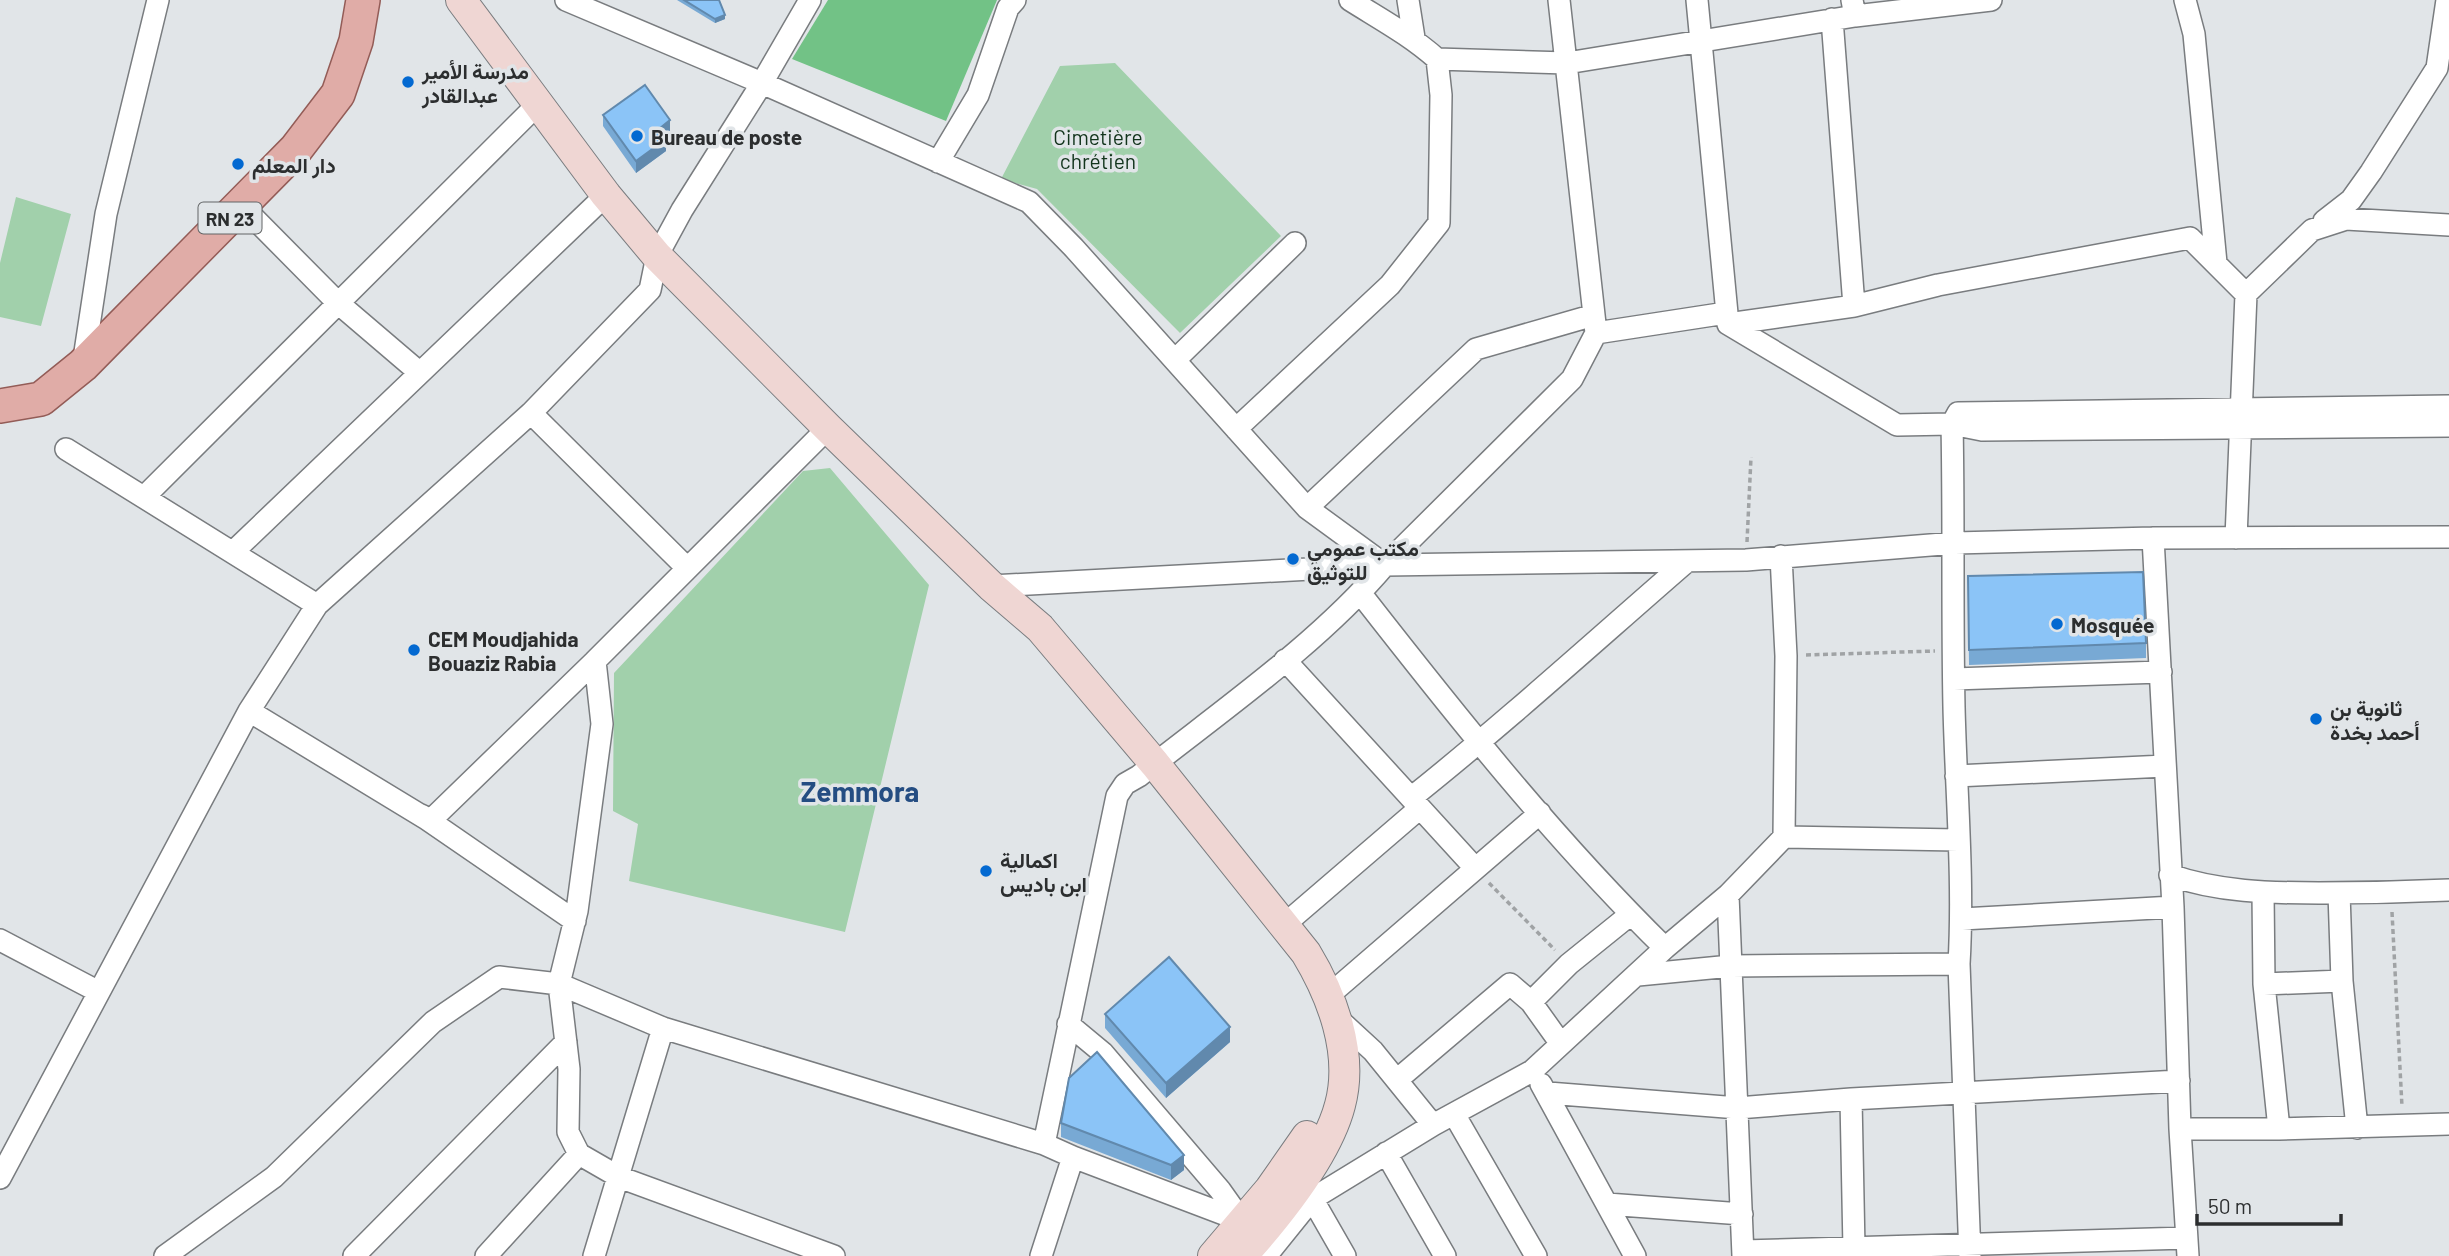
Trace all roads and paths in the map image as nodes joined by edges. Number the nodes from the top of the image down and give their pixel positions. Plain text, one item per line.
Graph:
1 (158, 0) edge
2 (363, 0) edge
3 (461, 0) edge
4 (566, 0) edge
5 (810, 0) edge
6 (1015, 0) edge
7 (1350, 0) edge
8 (1408, 0) edge
9 (1559, 0) edge
10 (1697, 0) edge
11 (1991, 0) edge
12 (2186, 0) edge
13 (2447, 0) edge
14 (1854, 8) edge
15 (1832, 19) junction
16 (1414, 38) junction
17 (1701, 41) junction
18 (1437, 59) junction
19 (1567, 63) junction
20 (2443, 68) edge
21 (762, 83) junction
22 (538, 104) junction
23 (938, 162) junction
24 (606, 195) junction
25 (242, 206) junction
26 (2449, 225) edge
27 (2312, 230) junction
28 (1295, 243) dead end
29 (657, 256) junction
30 (2216, 263) junction
31 (2246, 294) junction
32 (338, 303) junction
33 (1854, 306) junction
34 (1727, 318) junction
35 (1595, 324) junction
36 (1175, 360) junction
37 (83, 365) junction
38 (420, 373) junction
39 (20, 402) edge
40 (2449, 406) edge
41 (531, 413) junction
42 (2242, 419) junction
43 (1952, 424) junction
44 (2449, 426) edge
45 (828, 428) junction
46 (1236, 429) junction
47 (65, 449) dead end
48 (1751, 457) dead end
49 (144, 497) junction
50 (1307, 508) junction
51 (2449, 537) edge
52 (2153, 538) junction
53 (2236, 538) junction
54 (1955, 542) junction
55 (233, 552) junction
56 (1782, 556) junction
57 (1746, 561) junction
58 (1685, 563) junction
59 (1385, 565) junction
60 (687, 568) junction
61 (991, 586) junction
62 (1361, 594) junction
63 (317, 605) junction
64 (1954, 650) junction
65 (1786, 656) junction
66 (1285, 660) junction
67 (595, 661) junction
68 (2161, 672) junction
69 (1954, 680) junction
70 (249, 711) junction
71 (1479, 744) junction
72 (2165, 766) junction
73 (1147, 770) junction
74 (1956, 776) junction
75 (1415, 803) junction
76 (1540, 813) junction
77 (421, 815) junction
78 (1784, 837) junction
79 (1958, 840) junction
80 (1475, 869) junction
81 (2171, 875) junction
82 (2449, 890) edge
83 (2263, 892) junction
84 (2339, 893) junction
85 (2391, 893) junction
86 (1728, 895) junction
87 (2173, 908) junction
88 (1631, 914) junction
89 (1962, 919) junction
90 (575, 921) junction
91 (1285, 924) junction
92 (0, 940) edge
93 (1665, 948) junction
94 (1569, 964) junction
95 (1959, 964) junction
96 (1731, 966) junction
97 (1638, 975) junction
98 (2342, 981) junction
99 (559, 984) junction
100 (2264, 984) junction
101 (99, 992) junction
102 (1531, 1002) junction
103 (1332, 1006) junction
104 (1068, 1024) junction
105 (663, 1028) junction
106 (566, 1042) junction
107 (1561, 1044) junction
108 (1532, 1071) junction
109 (1398, 1079) junction
110 (2179, 1081) junction
111 (1548, 1093) junction
112 (1964, 1093) junction
113 (1851, 1099) junction
114 (1738, 1108) junction
115 (1454, 1114) junction
116 (2449, 1124) edge
117 (1433, 1125) junction
118 (2403, 1126) junction
119 (2357, 1128) junction
120 (2180, 1129) junction
121 (2279, 1129) junction
122 (1044, 1144) junction
123 (1386, 1153) junction
124 (579, 1154) junction
125 (1073, 1157) junction
126 (619, 1177) junction
127 (0, 1178) edge
128 (1307, 1189) junction
129 (1607, 1204) junction
130 (1742, 1214) junction
131 (1242, 1222) junction
132 (2187, 1247) edge
133 (1854, 1249) junction
134 (1969, 1250) edge
135 (1743, 1253) edge
136 (165, 1256) edge
137 (354, 1256) edge
138 (486, 1256) edge
139 (594, 1256) edge
140 (834, 1256) edge
141 (1041, 1256) edge
142 (1213, 1256) edge
143 (1242, 1256) edge
144 (1266, 1256) edge
145 (1345, 1256) edge
146 (1445, 1256) edge
147 (1536, 1256) edge
148 (1635, 1256) edge

1 - 37 street
2 - 25 main road, RN 23
3 - 22 main road
4 - 21 street
5 - 21 street
6 - 23 street
7 - 16 street
8 - 16 street
9 - 19 street
10 - 17 street
11 - 14 street
12 - 30 street
13 - 20 street
14 - 15 street
15 - 17 street
15 - 33 street
16 - 18 street
17 - 19 street
17 - 34 street
18 - 19 street
18 - 46 street
19 - 35 street
20 - 27 street
21 - 23 street
21 - 29 street
22 - 24 main road
22 - 32 street
23 - 36 street
24 - 29 main road
24 - 38 street
25 - 32 street
25 - 37 main road, RN 23
26 - 27 street
27 - 31 street
28 - 36 street
29 - 41 street
29 - 45 main road
30 - 31 street
30 - 33 street
31 - 42 street
32 - 38 street
32 - 49 street
33 - 34 street
34 - 35 street
34 - 43 street
35 - 50 street
35 - 59 street
36 - 46 street
37 - 39 main road, RN 23
38 - 55 street
40 - 42 street
41 - 60 street
41 - 63 street
42 - 43 street
42 - 44 street
42 - 53 street
43 - 54 street
45 - 60 street
45 - 61 main road
46 - 50 street
47 - 49 street
48 - 57 path
49 - 55 street
50 - 59 street
51 - 53 street
52 - 53 street
52 - 54 street
52 - 68 street
54 - 56 street
54 - 64 street
55 - 63 street
56 - 57 street
56 - 65 street
57 - 58 street
58 - 59 street
58 - 71 street
59 - 61 street
59 - 62 street
60 - 67 street
61 - 73 main road
62 - 66 street
62 - 71 street
63 - 70 street
64 - 65 path
64 - 69 street
65 - 78 street
66 - 73 street
66 - 75 street
67 - 77 street
67 - 90 street
68 - 69 street
68 - 72 street
69 - 74 street
70 - 77 street
70 - 101 street
71 - 75 street
71 - 76 street
72 - 74 street
72 - 81 street
73 - 91 main road
73 - 104 street
73 - 131 main road
74 - 79 street
75 - 80 street
75 - 91 street
76 - 80 street
76 - 88 street
77 - 90 street
78 - 79 street
78 - 86 street
79 - 89 street
80 - 94 path
80 - 103 street
81 - 83 street
81 - 87 street
82 - 85 street
83 - 84 street
83 - 100 street
84 - 85 street
84 - 98 street
85 - 118 path
86 - 93 street
86 - 96 street
87 - 89 street
87 - 110 street
88 - 93 street
88 - 94 street
89 - 95 street
90 - 99 street
91 - 103 main road
92 - 101 street
93 - 97 street
94 - 102 street
95 - 96 street
95 - 112 street
96 - 97 street
96 - 114 street
97 - 107 street
98 - 100 street
98 - 119 street
99 - 105 street
99 - 106 street
99 - 136 street
100 - 121 street
101 - 127 street
102 - 107 street
102 - 109 street
103 - 109 street
103 - 128 main road
104 - 122 street
104 - 131 street
105 - 122 street
105 - 126 street
106 - 124 street
106 - 137 street
107 - 108 street
108 - 111 street
108 - 115 street
109 - 117 street
110 - 112 street
110 - 120 street
111 - 114 street
111 - 129 street
112 - 113 street
112 - 134 street
113 - 114 street
113 - 133 street
114 - 130 street
115 - 117 street
115 - 147 street
116 - 118 street
117 - 123 street
118 - 119 street
119 - 121 street
120 - 121 street
120 - 132 street
122 - 125 street
123 - 128 street
123 - 146 street
124 - 126 street
124 - 138 street
125 - 131 street
125 - 141 street
126 - 139 street
126 - 140 street
128 - 143 main road
128 - 144 street
128 - 145 street
129 - 130 street
129 - 148 street
130 - 135 street
131 - 142 main road
132 - 134 street
133 - 134 street
133 - 135 street

